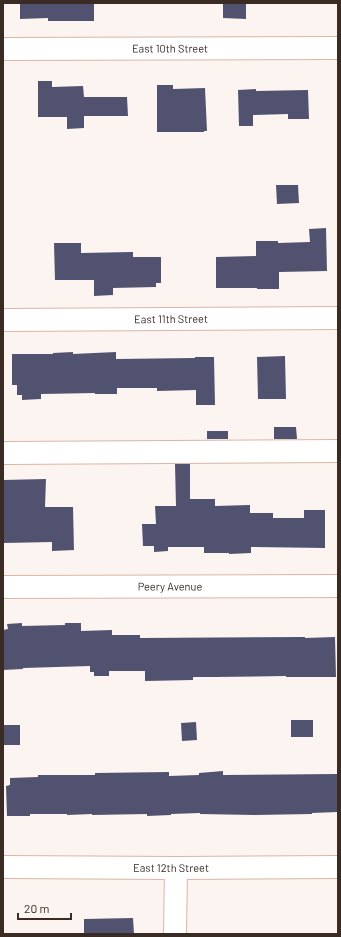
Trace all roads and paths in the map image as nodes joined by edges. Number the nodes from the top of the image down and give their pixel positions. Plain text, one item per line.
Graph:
1 (338, 48) edge
2 (3, 49) edge
3 (338, 318) edge
4 (3, 320) edge
5 (338, 451) edge
6 (3, 453) edge
7 (338, 586) edge
8 (3, 587) edge
9 (3, 867) edge
10 (338, 867) edge
11 (176, 868) junction
12 (175, 934) edge

1 - 2 street, East 10th Street
3 - 4 street, East 11th Street
5 - 6 street
7 - 8 street, Peery Avenue
9 - 11 street, East 12th Street
10 - 11 street, East 12th Street
11 - 12 street

